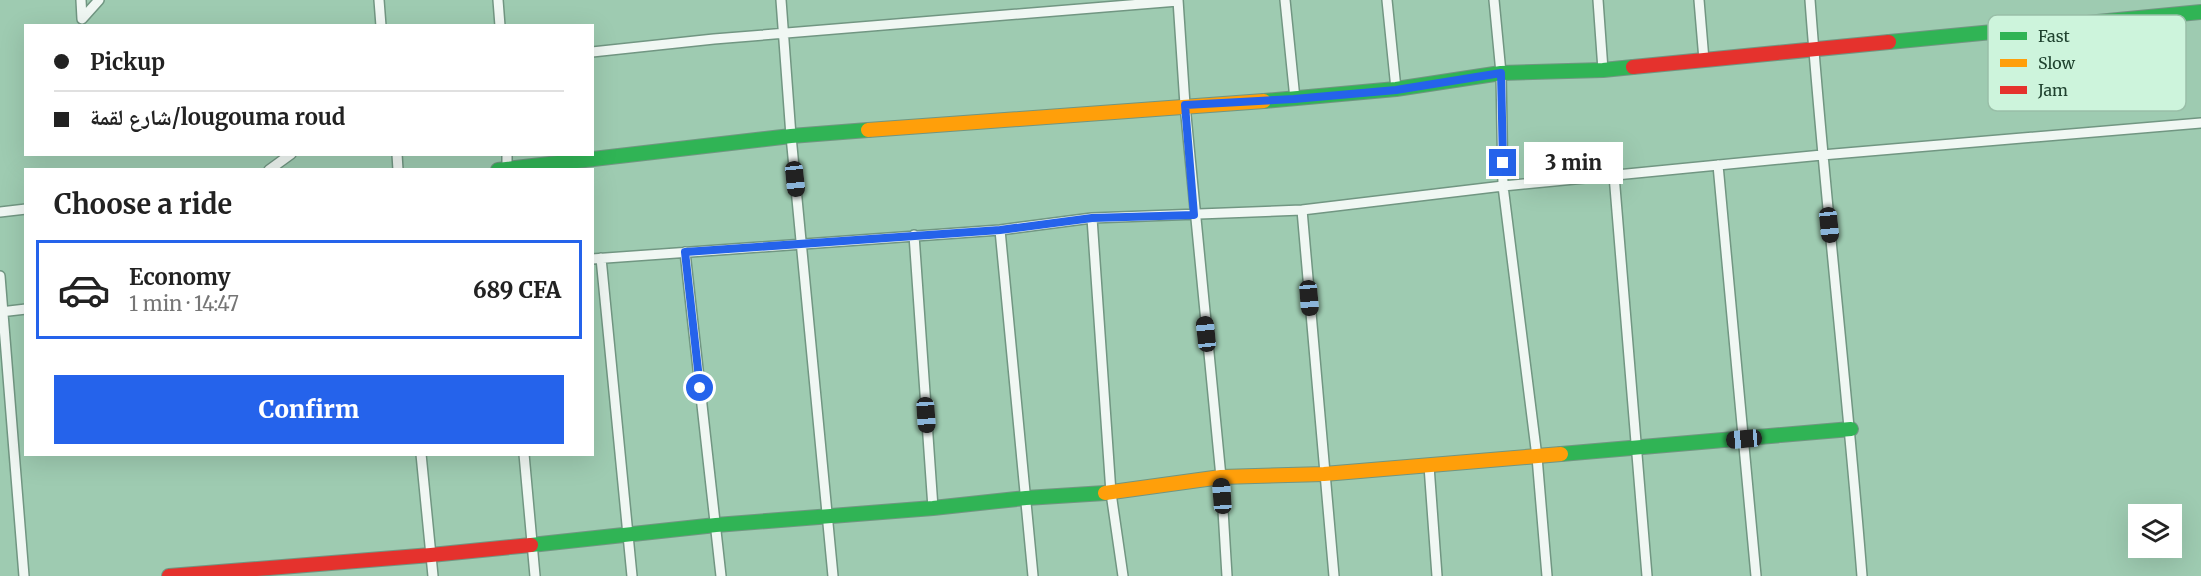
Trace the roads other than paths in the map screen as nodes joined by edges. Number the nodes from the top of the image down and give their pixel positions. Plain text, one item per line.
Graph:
1 (81, 0) edge
2 (99, 0) edge
3 (379, 0) edge
4 (498, 0) edge
5 (781, 0) edge
6 (1285, 0) edge
7 (1387, 0) edge
8 (1494, 0) edge
9 (1598, 0) edge
10 (1699, 0) edge
11 (1809, 0) edge
12 (1178, 1) edge
13 (2201, 12) edge
14 (2170, 15) edge
15 (381, 24) edge
16 (500, 24) edge
17 (1988, 32) edge
18 (783, 34) junction
19 (1813, 49) junction
20 (594, 52) edge
21 (1704, 60) junction
22 (1603, 70) junction
23 (1501, 73) junction
24 (1396, 90) junction
25 (1294, 99) junction
26 (1185, 105) junction
27 (2201, 123) edge
28 (791, 136) junction
29 (1822, 155) junction
30 (288, 156) edge
31 (1718, 165) junction
32 (272, 168) edge
33 (516, 168) edge
34 (1614, 175) junction
35 (1503, 186) junction
36 (24, 209) edge
37 (1302, 210) junction
38 (0, 212) edge
39 (1194, 215) junction
40 (1092, 218) junction
41 (1000, 230) junction
42 (914, 235) junction
43 (802, 244) junction
44 (685, 252) junction
45 (597, 258) edge
46 (0, 276) edge
47 (24, 309) edge
48 (1, 312) edge
49 (1851, 429) junction
50 (1744, 439) junction
51 (1636, 448) junction
52 (421, 456) edge
53 (524, 456) edge
54 (1537, 457) junction
55 (1429, 466) junction
56 (1324, 474) junction
57 (1221, 477) junction
58 (1111, 493) junction
59 (1026, 498) junction
60 (933, 508) junction
61 (828, 515) junction
62 (716, 525) junction
63 (628, 534) junction
64 (533, 543) junction
65 (431, 555) junction
66 (322, 570) edge
67 (223, 574) edge
68 (24, 576) edge
69 (170, 576) edge
70 (433, 576) edge
71 (535, 576) edge
72 (632, 576) edge
73 (721, 576) edge
74 (833, 576) edge
75 (1032, 576) edge
76 (1123, 576) edge
77 (1227, 576) edge
78 (1334, 576) edge
79 (1437, 576) edge
80 (1547, 576) edge
81 (1647, 576) edge
82 (1756, 576) edge
83 (1862, 576) edge

1 - 2 street
3 - 15 street
4 - 16 street
5 - 18 street
6 - 25 street
7 - 24 street
8 - 23 street
9 - 22 street
10 - 21 street
11 - 19 street
12 - 18 street
12 - 26 street
13 - 14 street
17 - 19 street
18 - 20 street
18 - 28 street
19 - 21 street
19 - 29 street
21 - 22 street
22 - 23 street
23 - 24 street
23 - 35 street
24 - 25 street
25 - 26 street
26 - 28 street
26 - 39 street
27 - 29 street
28 - 33 street
28 - 43 street
29 - 31 street
29 - 49 street
30 - 32 street
31 - 34 street
31 - 50 street
34 - 35 street
34 - 51 street
35 - 37 street
35 - 54 street
36 - 38 street
37 - 39 street
37 - 56 street
39 - 40 street
39 - 57 street
40 - 41 street
40 - 58 street
41 - 42 street
41 - 59 street
42 - 43 street
42 - 60 street
43 - 44 street
43 - 61 street
44 - 45 street
44 - 62 street
45 - 63 street
46 - 48 street
47 - 48 street
48 - 68 street
49 - 50 street
49 - 83 street
50 - 51 street
50 - 82 street
51 - 54 street
51 - 81 street
52 - 65 street
53 - 64 street
54 - 55 street
54 - 80 street
55 - 56 street
55 - 79 street
56 - 57 street
56 - 78 street
57 - 58 street
57 - 77 street
58 - 59 street
58 - 76 street
59 - 60 street
59 - 75 street
60 - 61 street
61 - 62 street
61 - 74 street
62 - 63 street
62 - 73 street
63 - 64 street
63 - 72 street
64 - 65 street
64 - 71 street
65 - 66 street
65 - 70 street
66 - 67 street
67 - 69 street

